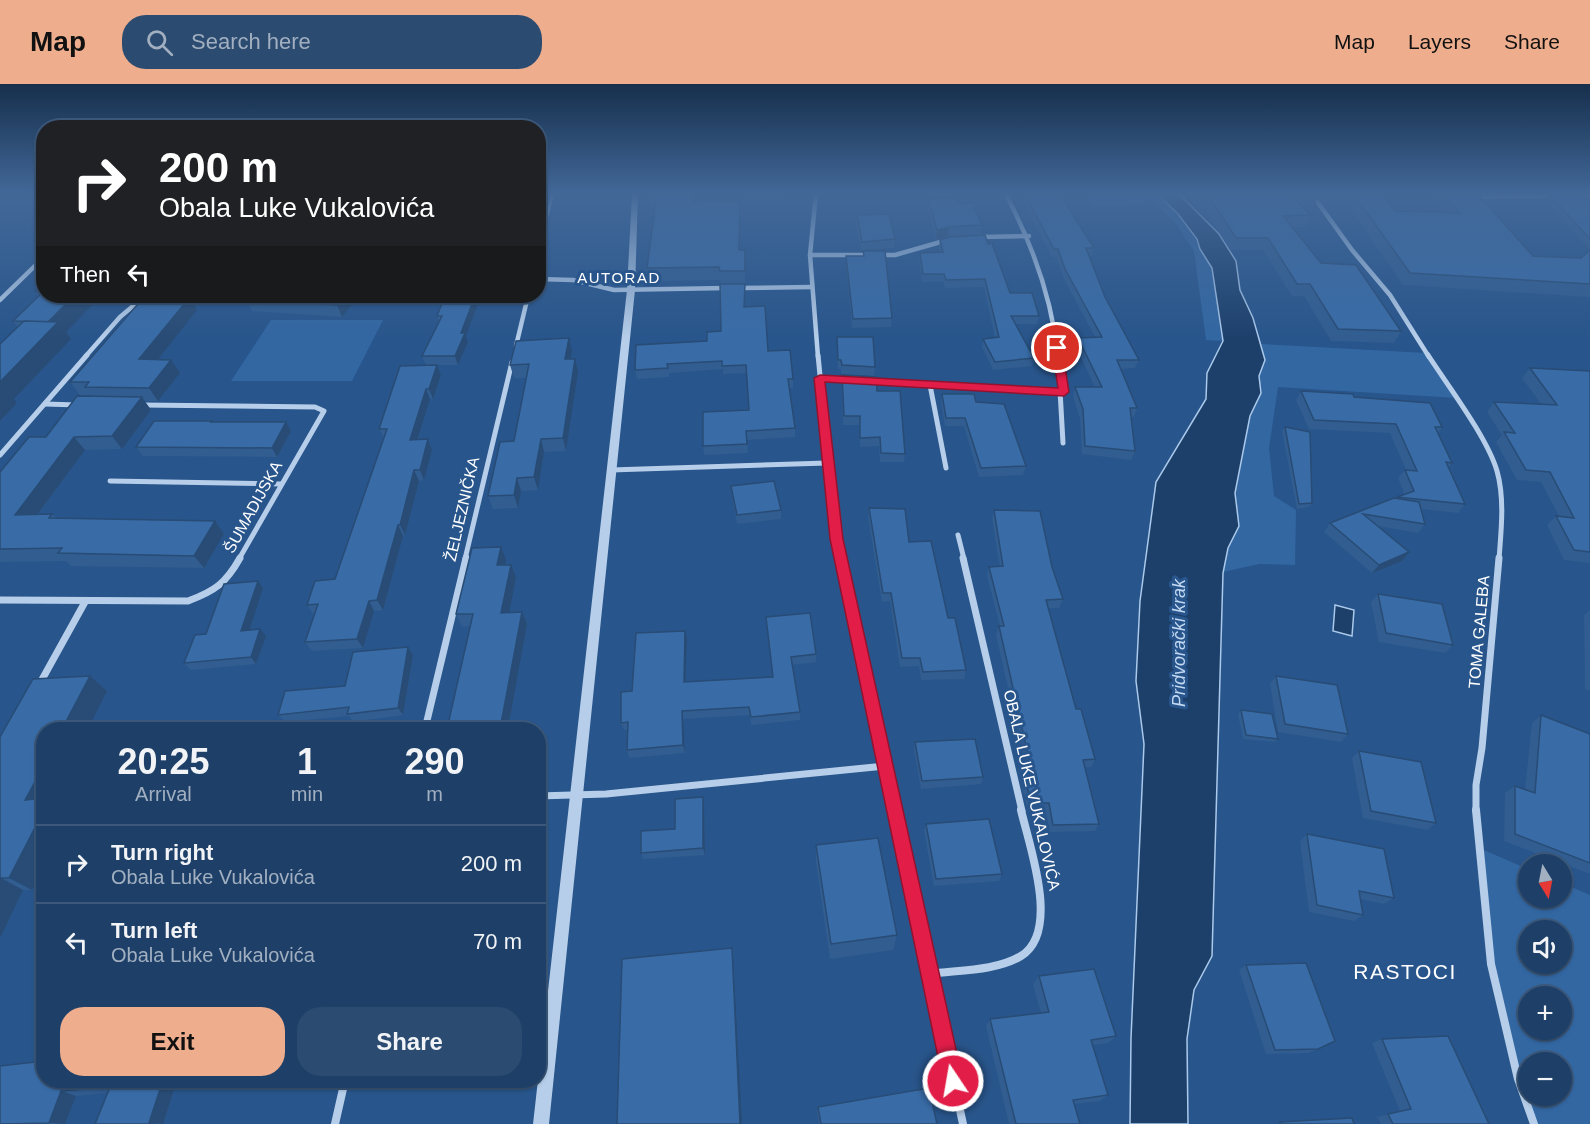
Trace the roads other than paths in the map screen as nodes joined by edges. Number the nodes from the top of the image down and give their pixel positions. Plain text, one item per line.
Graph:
1 (633, 242) edge
2 (811, 242) edge
3 (943, 242) edge
4 (1031, 242) edge
5 (1346, 242) edge
6 (810, 255) junction
7 (36, 265) edge
8 (546, 279) edge
9 (811, 286) junction
10 (631, 290) junction
11 (0, 300) edge
12 (137, 303) edge
13 (526, 303) edge
14 (820, 378) junction
15 (853, 380) edge
16 (864, 381) edge
17 (930, 385) junction
18 (1064, 392) junction
19 (45, 404) junction
20 (90, 405) edge
21 (135, 405) edge
22 (1063, 443) dead end
23 (0, 455) edge
24 (827, 463) junction
25 (946, 468) dead end
26 (611, 470) junction
27 (110, 481) dead end
28 (281, 484) junction
29 (958, 535) dead end
30 (0, 600) edge
31 (85, 602) junction
32 (34, 694) edge
33 (427, 722) edge
34 (885, 766) junction
35 (575, 795) junction
36 (546, 796) edge
37 (930, 974) junction
38 (546, 1076) edge
39 (343, 1088) edge
40 (545, 1088) edge
41 (335, 1124) edge
42 (541, 1124) edge
43 (963, 1124) edge
44 (1534, 1124) edge

1 - 10 street
2 - 6 street
3 - 6 street
4 - 18 street
5 - 44 street, TOMA GALEBA
6 - 9 street
7 - 11 street
8 - 10 street
9 - 10 street
9 - 14 street
10 - 26 street
12 - 19 street
13 - 33 street, ŽELJEZNIČKA
14 - 15 street
14 - 24 street
16 - 17 street
17 - 18 street
17 - 25 street
18 - 22 street
19 - 20 street
19 - 23 street
21 - 28 street, ŠUMADIJSKA
24 - 26 street
24 - 34 street
26 - 35 street
27 - 28 street
28 - 31 street, ŠUMADIJSKA
29 - 37 street, OBALA LUKE VUKALOVIĆA
30 - 31 street, ŠUMADIJSKA
31 - 32 street
34 - 35 street
34 - 37 street
35 - 36 street
35 - 38 street
37 - 43 street
39 - 41 street
40 - 42 street

